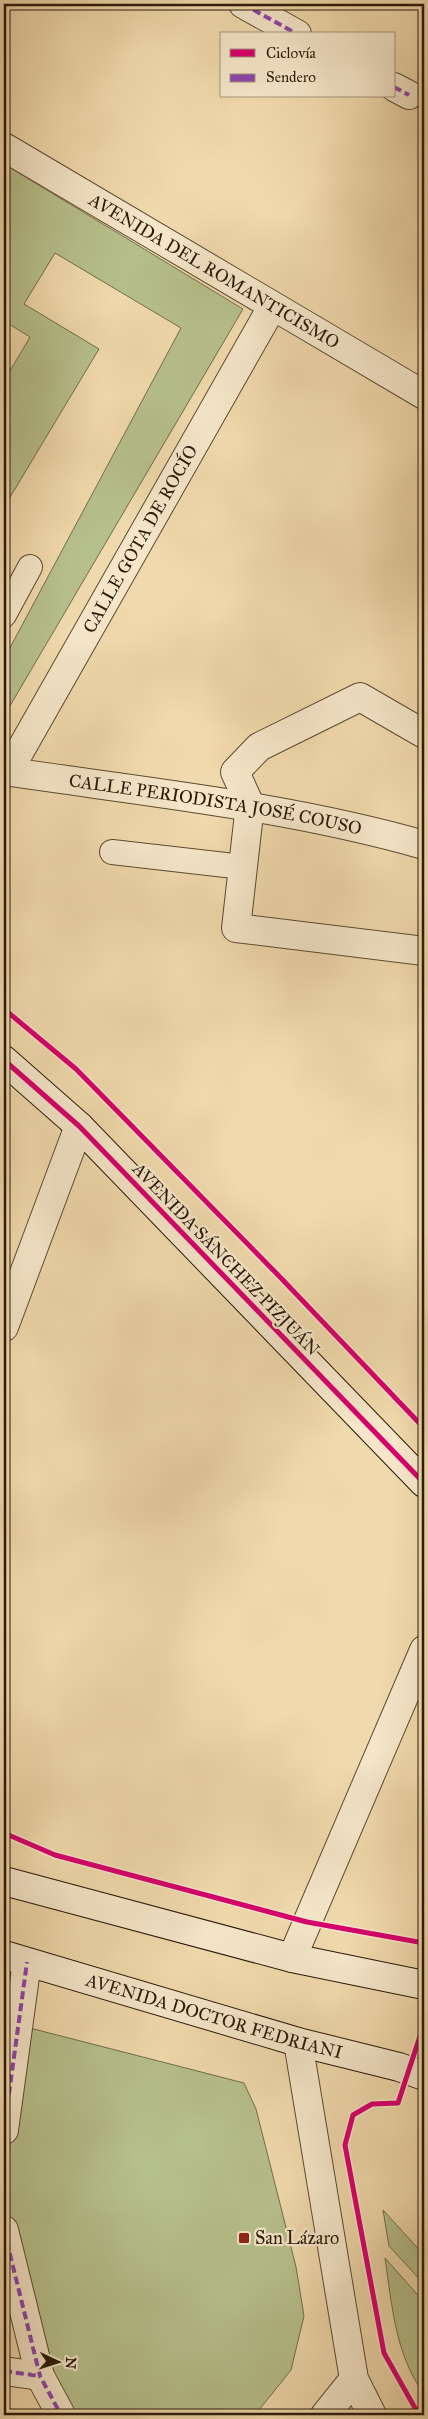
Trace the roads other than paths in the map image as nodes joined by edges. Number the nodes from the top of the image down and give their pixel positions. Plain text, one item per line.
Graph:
1 (243, 4) edge
2 (293, 32) edge
3 (4, 147) edge
4 (272, 307) junction
5 (424, 394) edge
6 (30, 567) dead end
7 (4, 615) edge
8 (424, 734) edge
9 (6, 772) edge
10 (250, 805) junction
11 (424, 845) edge
12 (112, 852) dead end
13 (243, 867) junction
14 (424, 952) edge
15 (4, 1060) edge
16 (79, 1126) junction
17 (4, 1327) edge
18 (424, 1483) edge
19 (424, 1650) edge
20 (416, 1684) edge
21 (4, 1881) edge
22 (292, 1958) junction
23 (15, 1959) edge
24 (424, 1984) edge
25 (298, 2042) junction
26 (424, 2076) edge
27 (4, 2130) edge
28 (4, 2230) edge
29 (4, 2371) edge
30 (40, 2376) junction
31 (354, 2379) junction
32 (61, 2415) edge
33 (325, 2415) edge
34 (372, 2415) edge

1 - 2 street
3 - 4 street, AVENIDA DEL ROMANTICISMO
4 - 5 street, AVENIDA DEL ROMANTICISMO
4 - 9 street, CALLE GOTA DE ROCÍO
6 - 7 lane
8 - 10 street
9 - 10 street, CALLE PERIODISTA JOSÉ COUSO
10 - 11 street, CALLE PERIODISTA JOSÉ COUSO
10 - 13 street
12 - 13 lane
13 - 14 street
15 - 16 street, AVENIDA SÁNCHEZ PIZJUÁN
16 - 17 street
16 - 18 street, AVENIDA SÁNCHEZ PIZJUÁN
19 - 20 street
20 - 22 street
21 - 22 street
22 - 24 street
23 - 25 street, AVENIDA DOCTOR FEDRIANI
23 - 27 street
25 - 26 street, AVENIDA DOCTOR FEDRIANI
25 - 31 street
28 - 30 street
29 - 30 street
30 - 32 street
31 - 33 street
31 - 34 street

